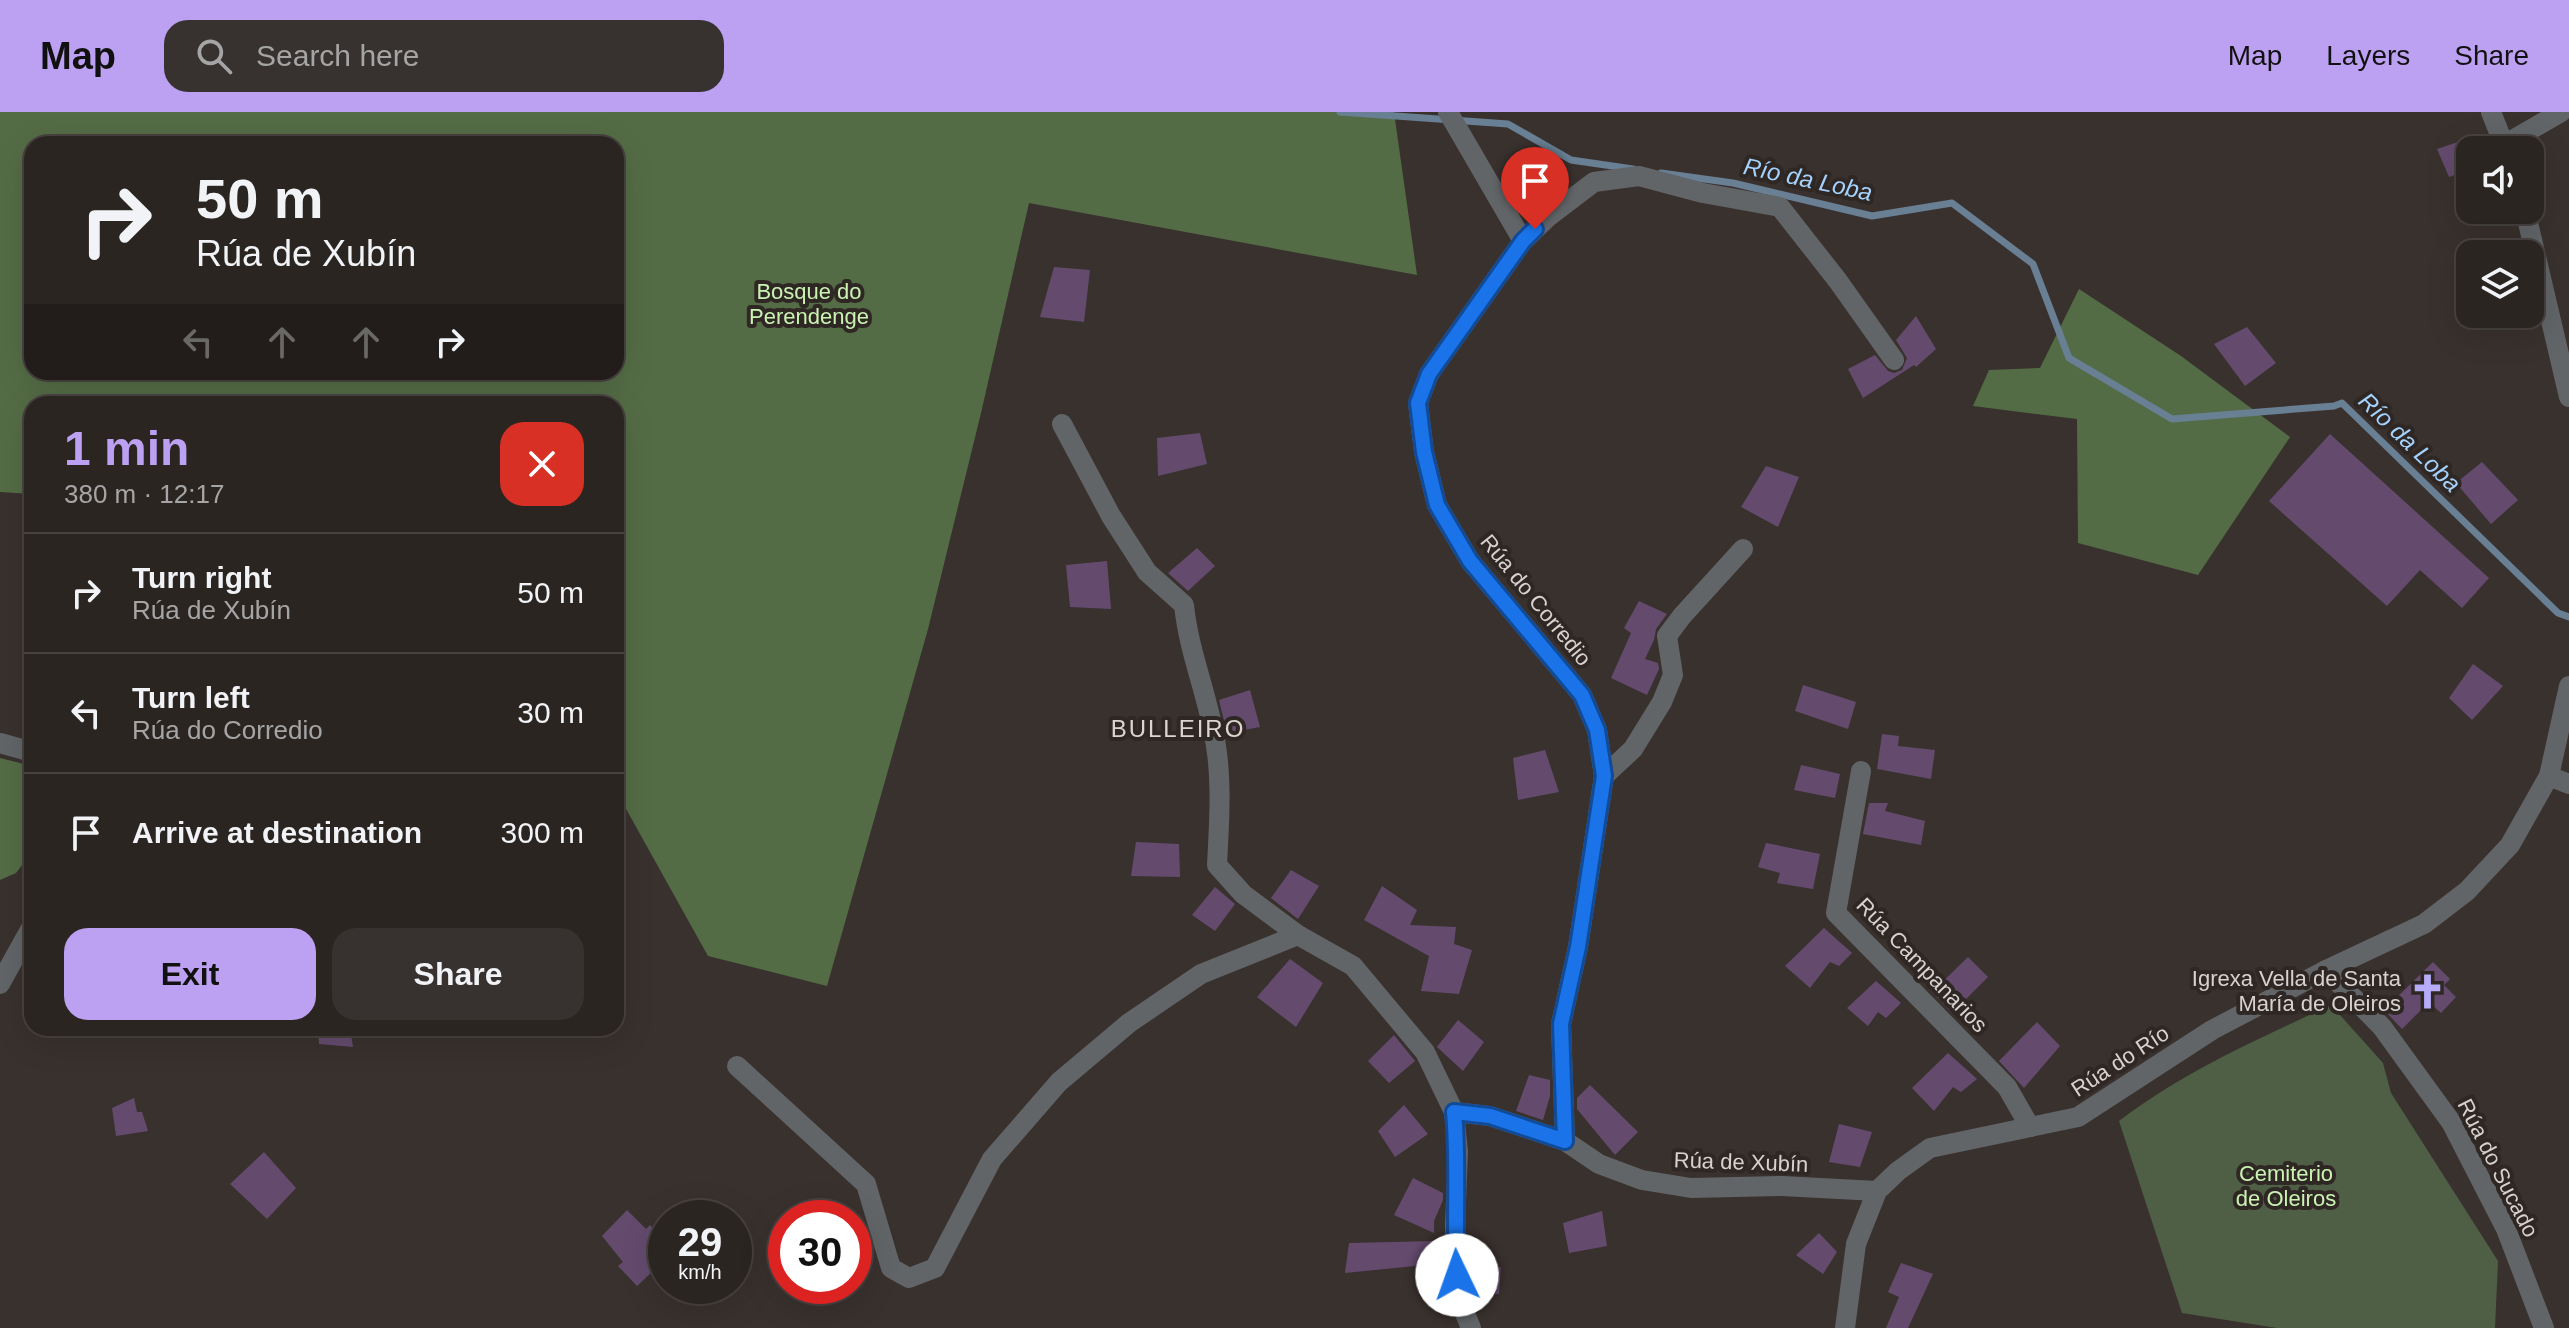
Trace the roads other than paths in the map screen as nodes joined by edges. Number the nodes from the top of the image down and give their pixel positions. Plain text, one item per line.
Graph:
1 (1448, 112) edge
2 (2491, 112) edge
3 (2561, 112) edge
4 (2500, 136) edge
5 (2524, 136) edge
6 (2528, 224) edge
7 (1523, 241) junction
8 (1894, 360) dead end
9 (2569, 397) edge
10 (1062, 424) dead end
11 (1743, 549) dead end
12 (2569, 686) edge
13 (0, 743) edge
14 (24, 750) edge
15 (1861, 771) dead end
16 (1604, 776) junction
17 (2549, 776) junction
18 (2569, 784) edge
19 (1298, 935) junction
20 (24, 940) edge
21 (2326, 970) junction
22 (0, 984) edge
23 (737, 1066) dead end
24 (1454, 1112) junction
25 (2030, 1127) junction
26 (1565, 1141) junction
27 (1877, 1191) junction
28 (1471, 1328) edge
29 (1845, 1328) edge
30 (2544, 1328) edge

1 - 7 street
2 - 4 street
3 - 5 street
6 - 9 street
7 - 8 street, Rúa do Corredio
7 - 16 street, Rúa do Corredio
10 - 19 street
11 - 16 street
12 - 17 street, Rúa do Río
13 - 14 street
15 - 25 street, Rúa Campanarios
16 - 26 street, Rúa do Corredio
17 - 18 street
17 - 21 street, Rúa do Río
19 - 23 street
19 - 24 street
20 - 22 street
21 - 25 street, Rúa do Río
21 - 30 street, Rúa do Sucado
24 - 26 street, Rúa de Xubín
24 - 28 street
25 - 27 street, Rúa do Río
26 - 27 street, Rúa de Xubín
27 - 29 street, Rúa do Río

